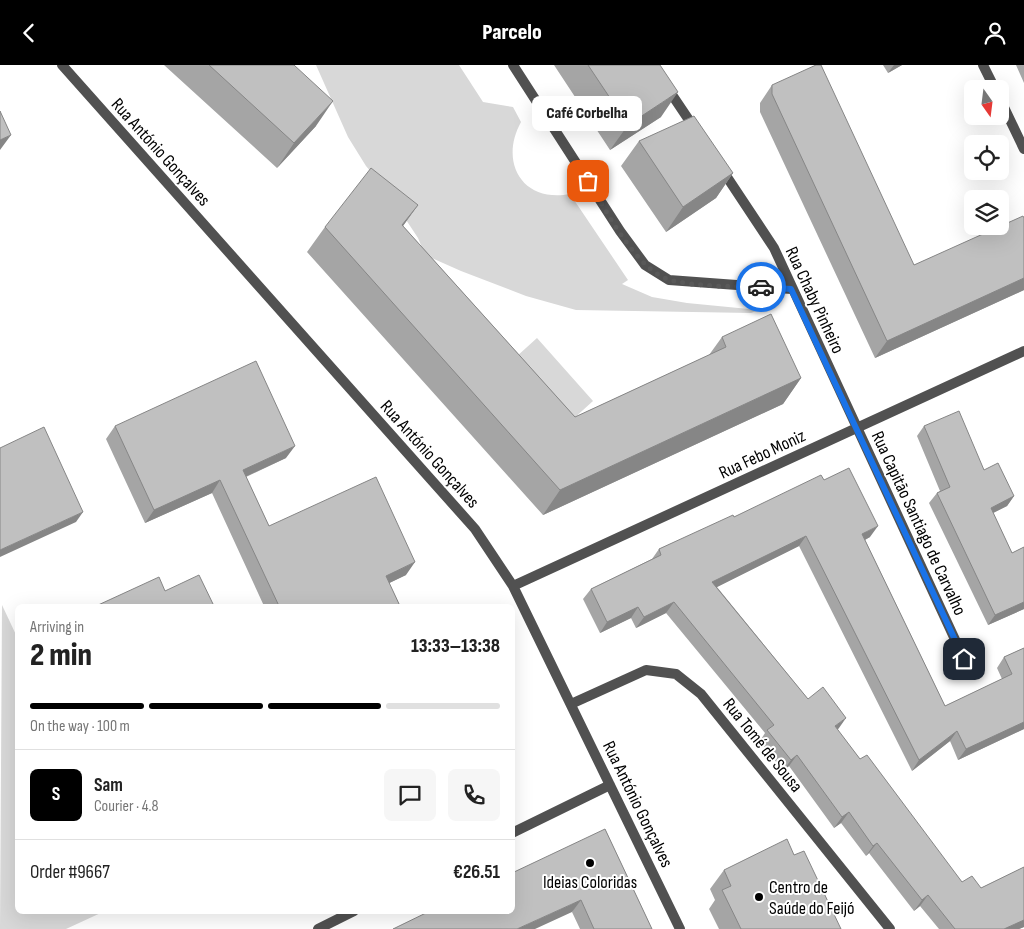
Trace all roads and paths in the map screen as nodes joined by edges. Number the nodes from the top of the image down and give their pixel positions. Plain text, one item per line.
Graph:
1 (62, 65) edge
2 (513, 65) edge
3 (652, 65) edge
4 (984, 65) edge
5 (991, 80) edge
6 (1009, 118) edge
7 (702, 140) edge
8 (1024, 149) edge
9 (713, 157) edge
10 (791, 289) junction
11 (1024, 351) edge
12 (856, 428) junction
13 (513, 586) junction
14 (964, 659) dead end
15 (571, 704) junction
16 (610, 785) junction
17 (515, 832) edge
18 (348, 914) edge
19 (318, 929) edge
20 (680, 929) edge
21 (890, 929) edge

1 - 13 street, Rua António Gonçalves
2 - 10 street
3 - 7 street
4 - 5 street
6 - 8 street
9 - 10 street, Rua Chaby Pinheiro
10 - 12 street, Rua Chaby Pinheiro
11 - 12 street, Rua Febo Moniz
12 - 13 street, Rua Febo Moniz
12 - 14 street, Rua Capitão Santiago de Carvalho
13 - 15 street, Rua António Gonçalves
15 - 16 street, Rua António Gonçalves
15 - 21 street, Rua Tomé de Sousa
16 - 17 street
16 - 20 street, Rua António Gonçalves
18 - 19 street

